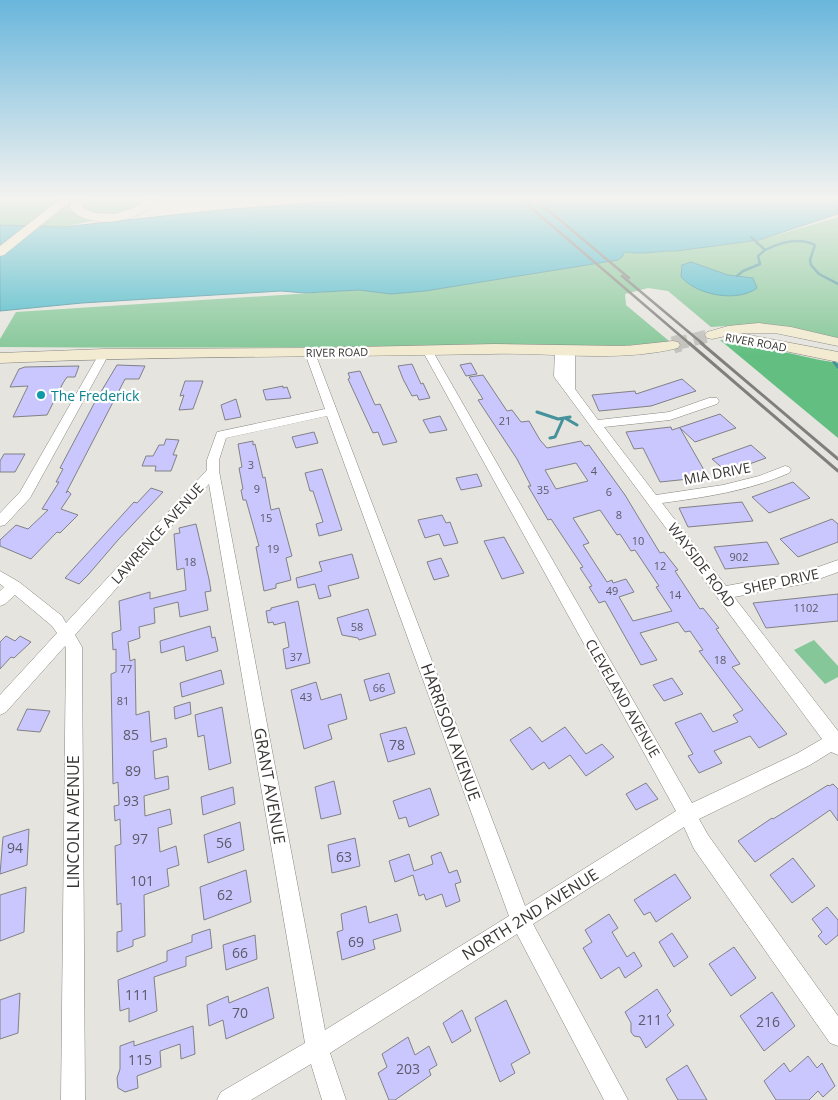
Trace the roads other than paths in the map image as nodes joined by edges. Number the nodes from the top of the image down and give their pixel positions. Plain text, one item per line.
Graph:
1 (838, 342) edge
2 (673, 344) tunnel mouth
3 (427, 350) junction
4 (565, 350) junction
5 (310, 353) junction
6 (104, 354) junction
7 (838, 357) edge
8 (0, 358) edge
9 (713, 401) dead end
10 (332, 411) junction
11 (595, 424) junction
12 (785, 470) dead end
13 (213, 471) junction
14 (653, 500) junction
15 (0, 521) edge
16 (838, 566) edge
17 (0, 577) edge
18 (14, 586) junction
19 (723, 593) junction
20 (0, 600) edge
21 (66, 634) junction
22 (0, 707) edge
23 (836, 743) edge
24 (687, 815) junction
25 (520, 920) junction
26 (838, 1035) edge
27 (317, 1048) junction
28 (73, 1100) edge
29 (228, 1100) edge
30 (334, 1100) edge
31 (616, 1100) edge

1 - 7 street, RIVER ROAD
2 - 4 street, RIVER ROAD
3 - 4 street, RIVER ROAD
3 - 5 street, RIVER ROAD
3 - 24 street, CLEVELAND AVENUE
4 - 11 street, WAYSIDE ROAD
5 - 6 street, RIVER ROAD
5 - 10 street, HARRISON AVENUE
6 - 8 street, RIVER ROAD
6 - 15 street
9 - 11 street
10 - 13 street, LAWRENCE AVENUE
10 - 25 street, HARRISON AVENUE
11 - 14 street, WAYSIDE ROAD
12 - 14 street, MIA DRIVE
13 - 21 street, LAWRENCE AVENUE
13 - 27 street, GRANT AVENUE
14 - 19 street, WAYSIDE ROAD
16 - 19 street, SHEP DRIVE
17 - 18 street, LINCOLN AVENUE
18 - 20 street
18 - 21 street, LINCOLN AVENUE
19 - 23 street, WAYSIDE ROAD
21 - 22 street, LAWRENCE AVENUE
21 - 28 street, LINCOLN AVENUE
23 - 24 street, NORTH 2ND AVENUE
24 - 25 street, NORTH 2ND AVENUE
24 - 26 street, CLEVELAND AVENUE
25 - 27 street, NORTH 2ND AVENUE
25 - 31 street, HARRISON AVENUE
27 - 29 street, NORTH 2ND AVENUE
27 - 30 street, GRANT AVENUE

